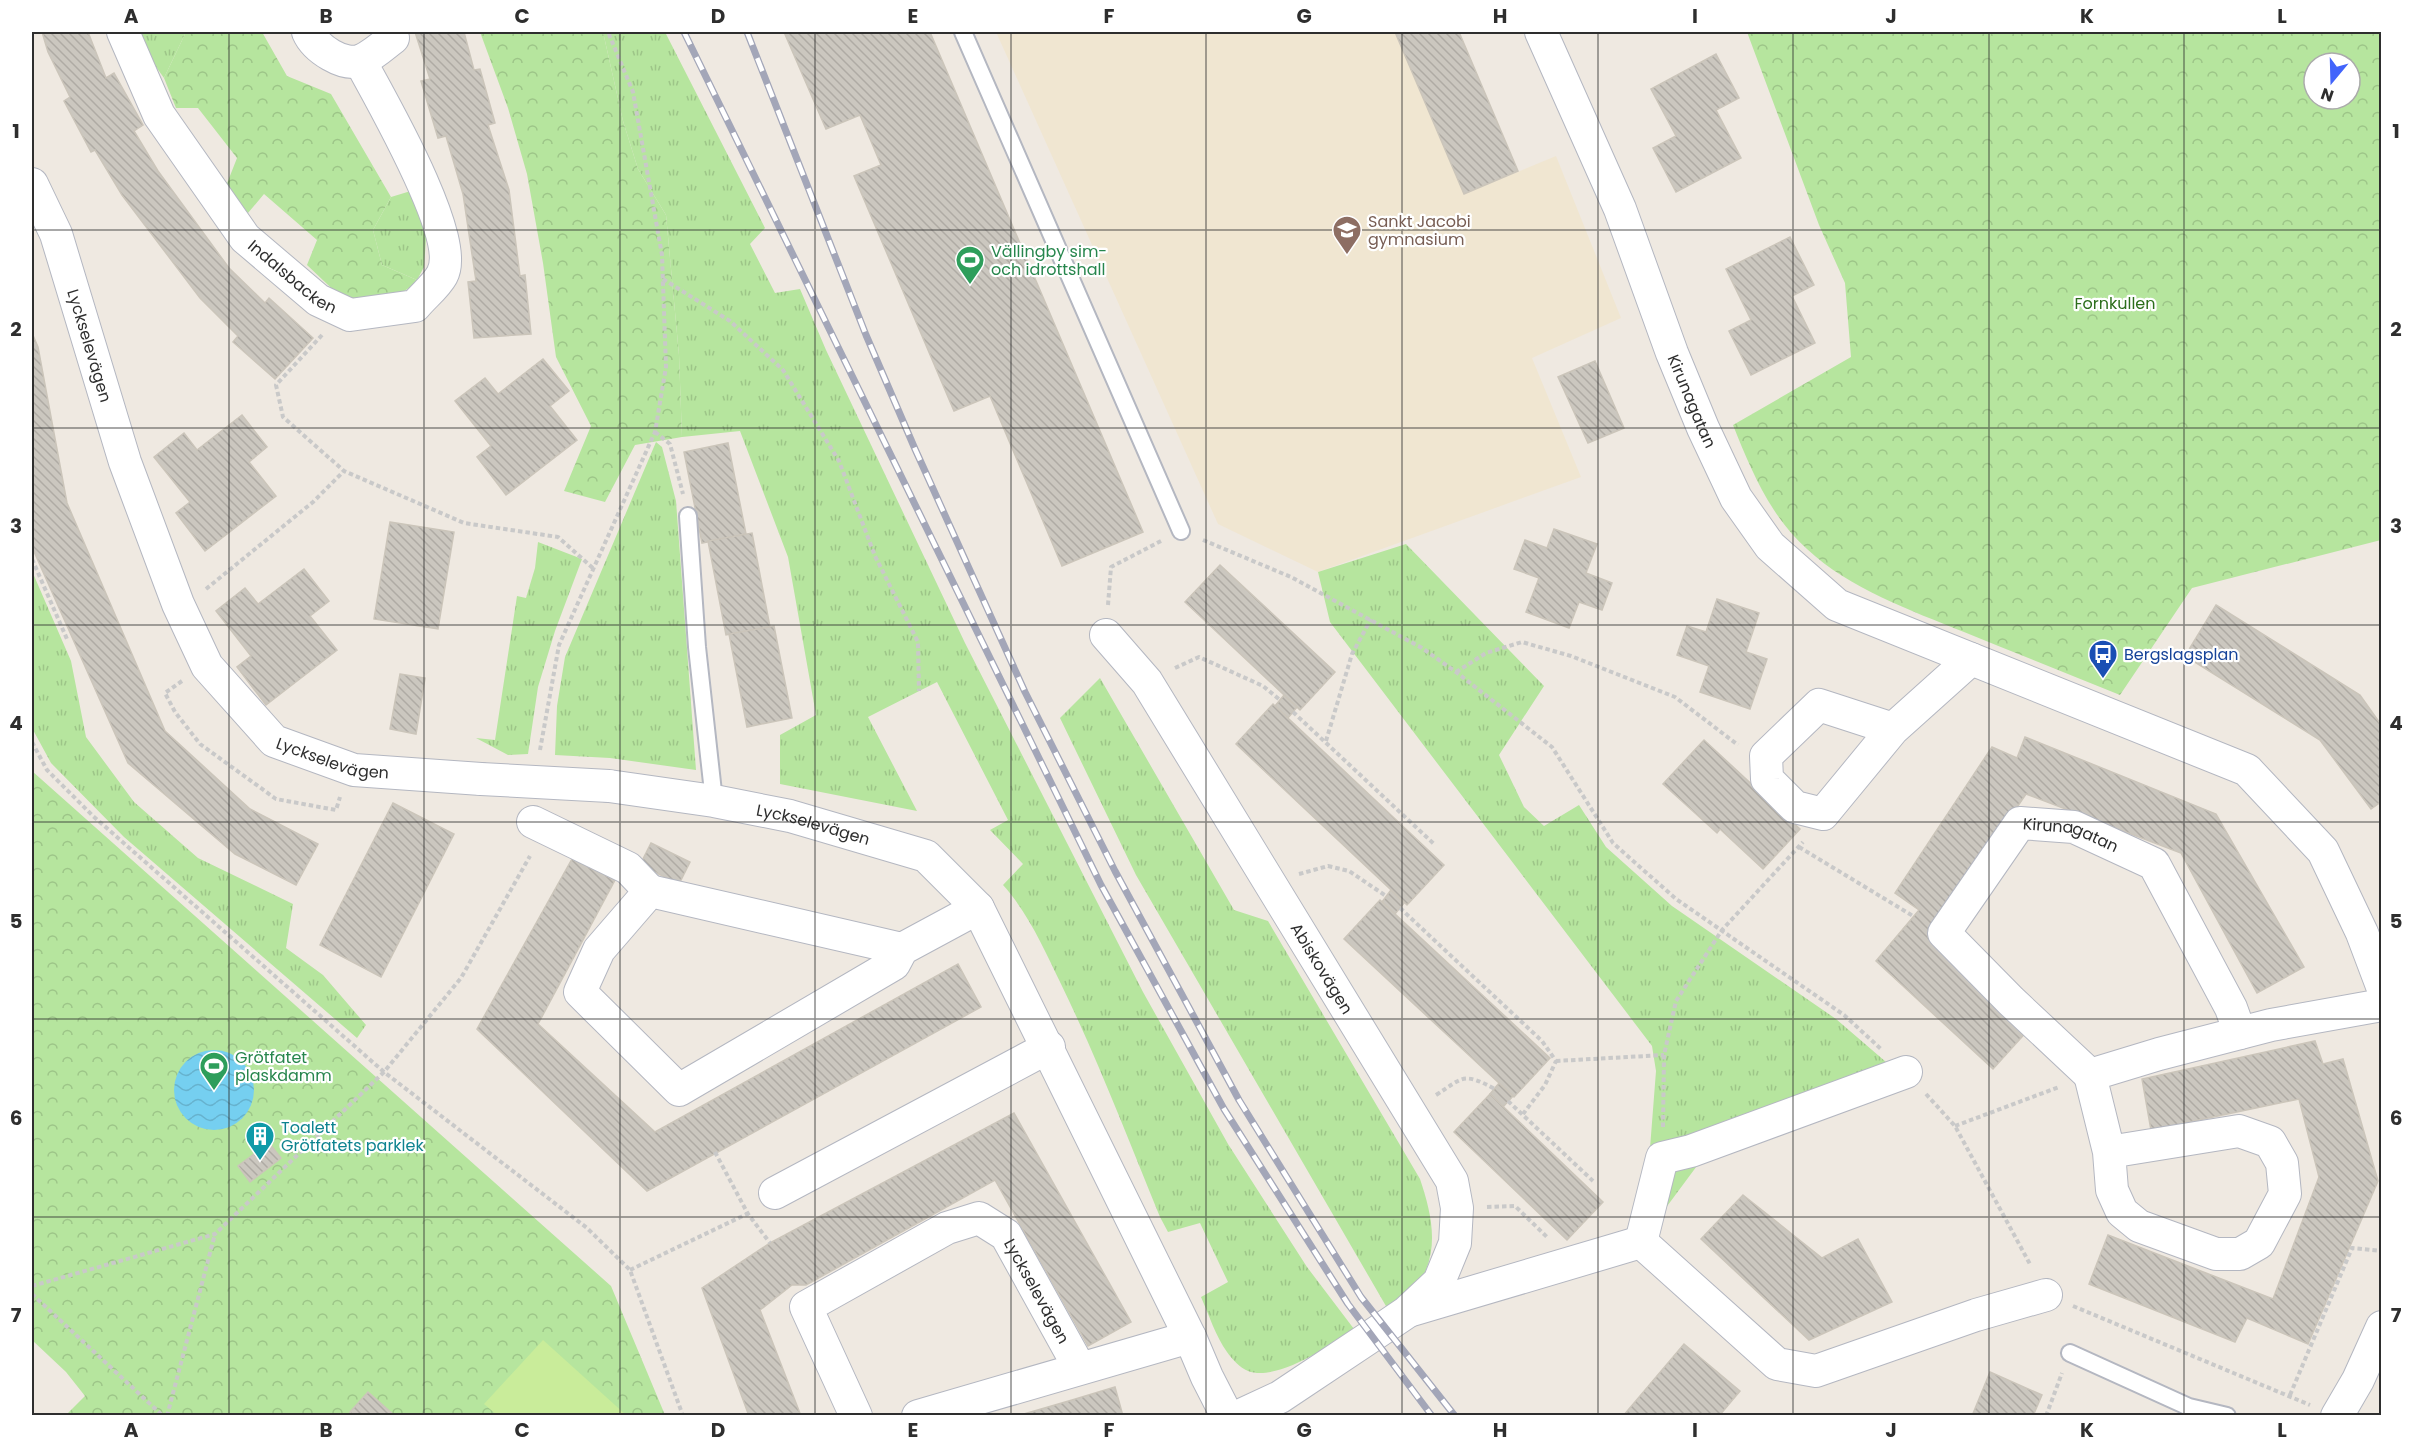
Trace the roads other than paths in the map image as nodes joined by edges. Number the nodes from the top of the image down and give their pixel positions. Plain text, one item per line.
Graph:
1 (123, 32) edge
2 (308, 32) edge
3 (390, 32) edge
4 (963, 32) edge
5 (1541, 32) edge
6 (360, 61) junction
7 (32, 184) edge
8 (688, 516) road end
9 (1181, 531) road end
10 (1106, 635) road end
11 (1971, 659) junction
12 (1893, 729) junction
13 (714, 801) junction
14 (533, 822) road end
15 (650, 891) junction
16 (978, 908) junction
17 (902, 949) junction
18 (2382, 986) edge
19 (2382, 1005) edge
20 (2240, 1033) junction
21 (1049, 1047) junction
22 (1906, 1072) road end
23 (2090, 1075) junction
24 (2109, 1152) junction
25 (775, 1193) road end
26 (1641, 1242) junction
27 (2046, 1295) road end
28 (1407, 1312) junction
29 (2382, 1327) edge
30 (1190, 1337) junction
31 (2070, 1353) road end
32 (1079, 1367) junction
33 (2370, 1385) edge
34 (2324, 1410) edge
35 (856, 1416) edge
36 (918, 1416) edge
37 (1227, 1416) edge
38 (1239, 1416) edge
39 (2227, 1416) edge

1 - 6 street, Indalsbacken
2 - 6 street
3 - 6 street
4 - 9 lane
5 - 11 street, Kirunagatan
7 - 13 street, Lyckselevägen, bridge
8 - 13 lane
10 - 28 street, Abiskovägen
11 - 12 street
11 - 18 street, Kirunagatan
12 - 12 street
13 - 16 street, Lyckselevägen
14 - 15 street
15 - 17 street
15 - 17 street
16 - 17 street
16 - 21 street, Lyckselevägen
19 - 20 street
20 - 23 street
20 - 23 street, Kirunagatan
21 - 25 street
21 - 30 street, Lyckselevägen
22 - 26 street
23 - 24 street
24 - 24 street
26 - 27 street
26 - 28 street, Abiskovägen
28 - 38 street, Abiskovägen
29 - 33 street
30 - 32 street
30 - 37 street, Lyckselevägen
31 - 39 lane
32 - 35 street, Lyckselevägen
32 - 36 street
33 - 34 street

